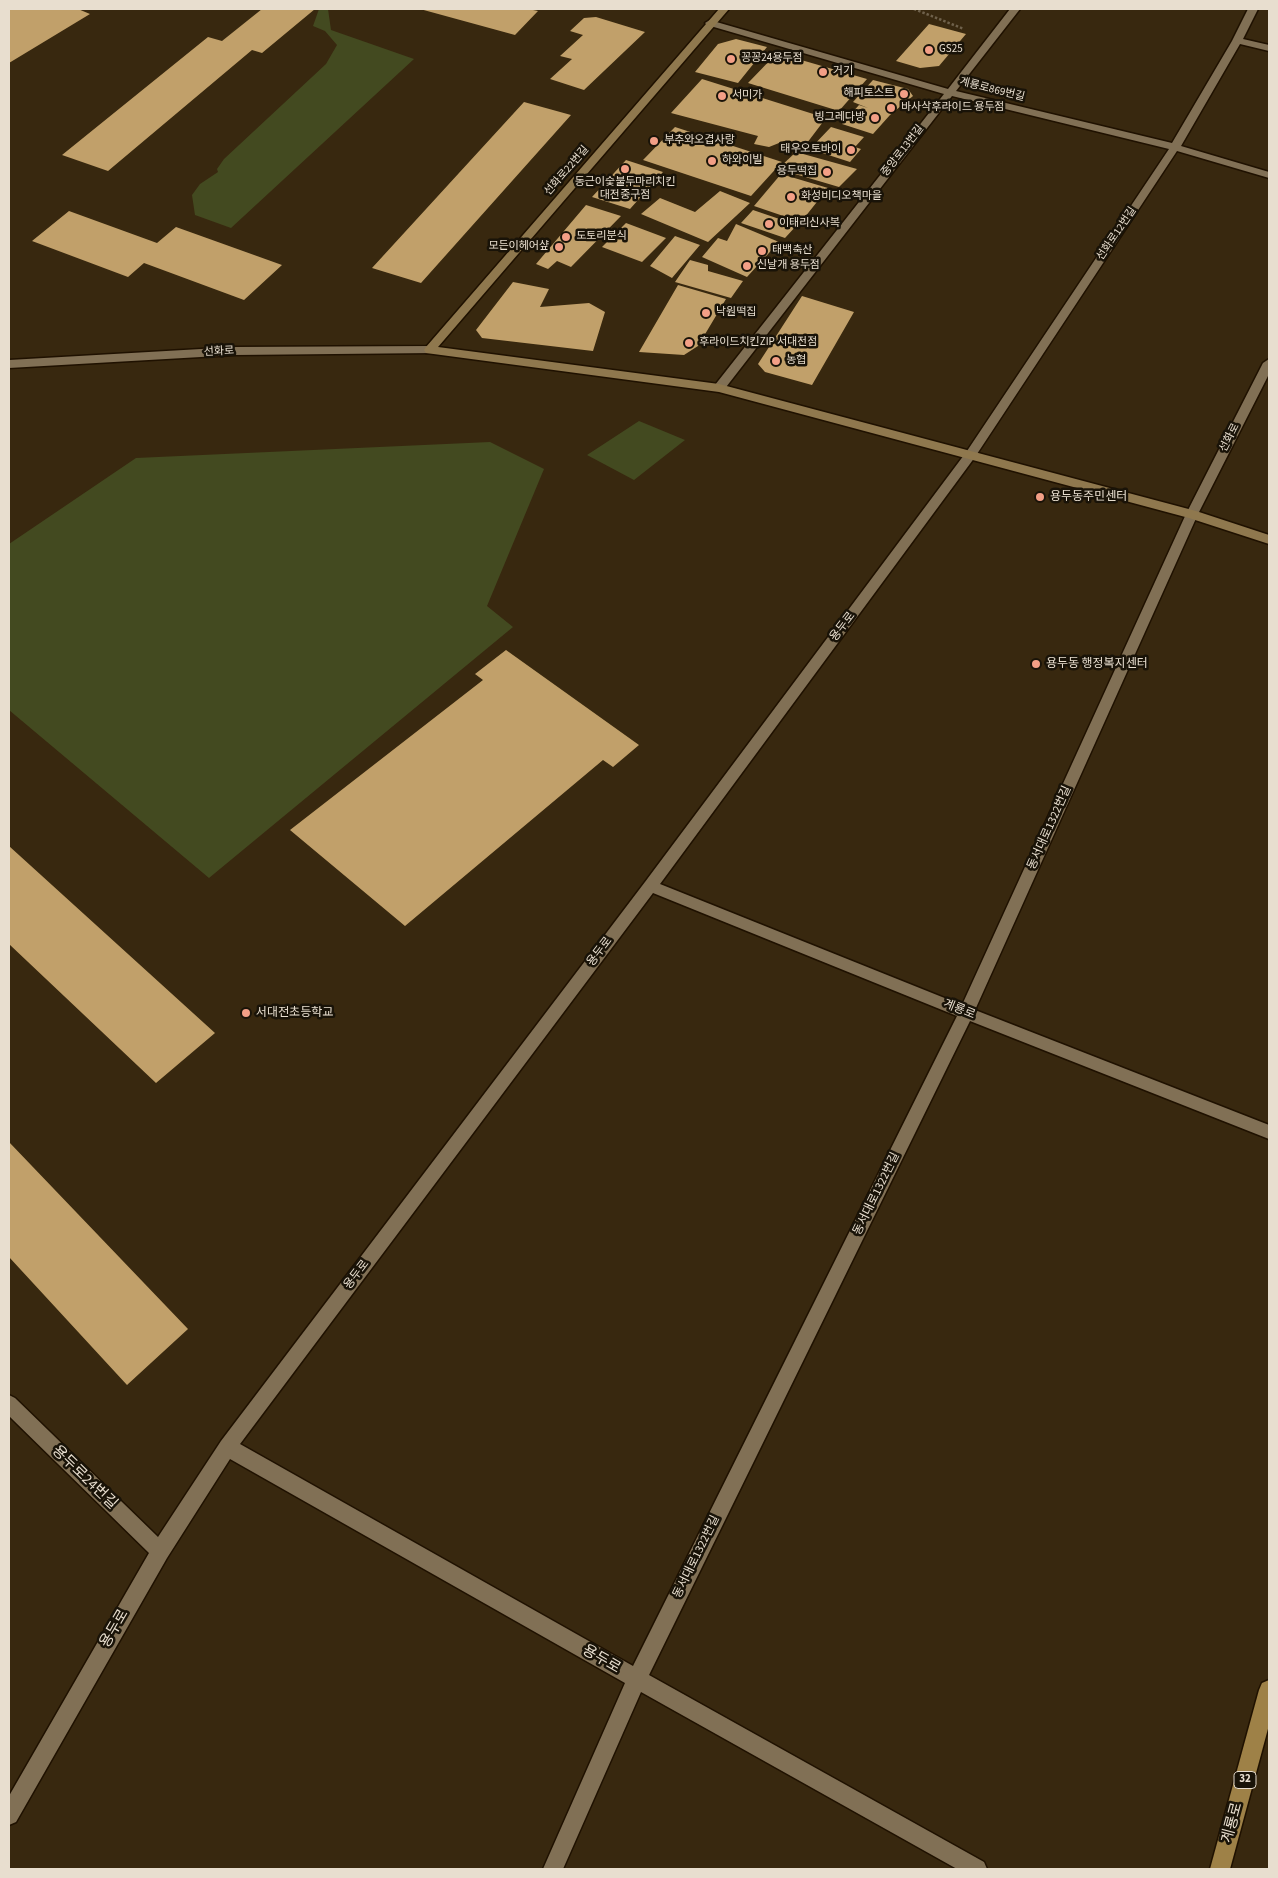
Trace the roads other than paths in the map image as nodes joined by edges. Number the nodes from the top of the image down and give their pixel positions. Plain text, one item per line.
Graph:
1 (724, 9) edge
2 (1014, 9) edge
3 (1253, 9) edge
4 (710, 23) junction
5 (1237, 41) junction
6 (1269, 48) edge
7 (948, 92) junction
8 (1175, 147) junction
9 (1269, 174) edge
10 (430, 350) junction
11 (1269, 363) edge
12 (9, 364) edge
13 (719, 388) junction
14 (971, 454) junction
15 (1192, 514) junction
16 (1269, 540) edge
17 (650, 886) junction
18 (966, 1013) junction
19 (1269, 1132) edge
20 (9, 1404) edge
21 (227, 1447) junction
22 (160, 1551) junction
23 (637, 1680) junction
24 (1269, 1690) edge
25 (9, 1815) edge
26 (553, 1869) edge
27 (978, 1869) edge
28 (1220, 1869) edge

1 - 4 main road, 선화로22번길
2 - 7 street, 중앙로13번길
3 - 5 street, 선화로12번길
4 - 7 street, 계룡로869번길
4 - 10 main road, 선화로22번길
5 - 6 street
5 - 8 street, 선화로12번길
7 - 8 street, 계룡로869번길
7 - 13 street, 중앙로13번길
8 - 9 street, 계룡로869번길
8 - 14 street, 선화로12번길
10 - 12 street, 선화로
10 - 13 main road
11 - 15 street, 선화로
13 - 14 main road
14 - 15 main road
14 - 17 street, 용두로
15 - 16 main road
15 - 18 street, 동서대로1322번길
17 - 18 street, 계룡로
17 - 21 street, 용두로
18 - 19 street, 계룡로
18 - 23 street, 동서대로1322번길
20 - 22 street, 용두로24번길
21 - 22 street, 용두로
21 - 23 street, 용두로
22 - 25 street, 용두로
23 - 26 street, 동서대로1322번길
23 - 27 street, 용두로
24 - 28 main road, 계룡로 / 32

